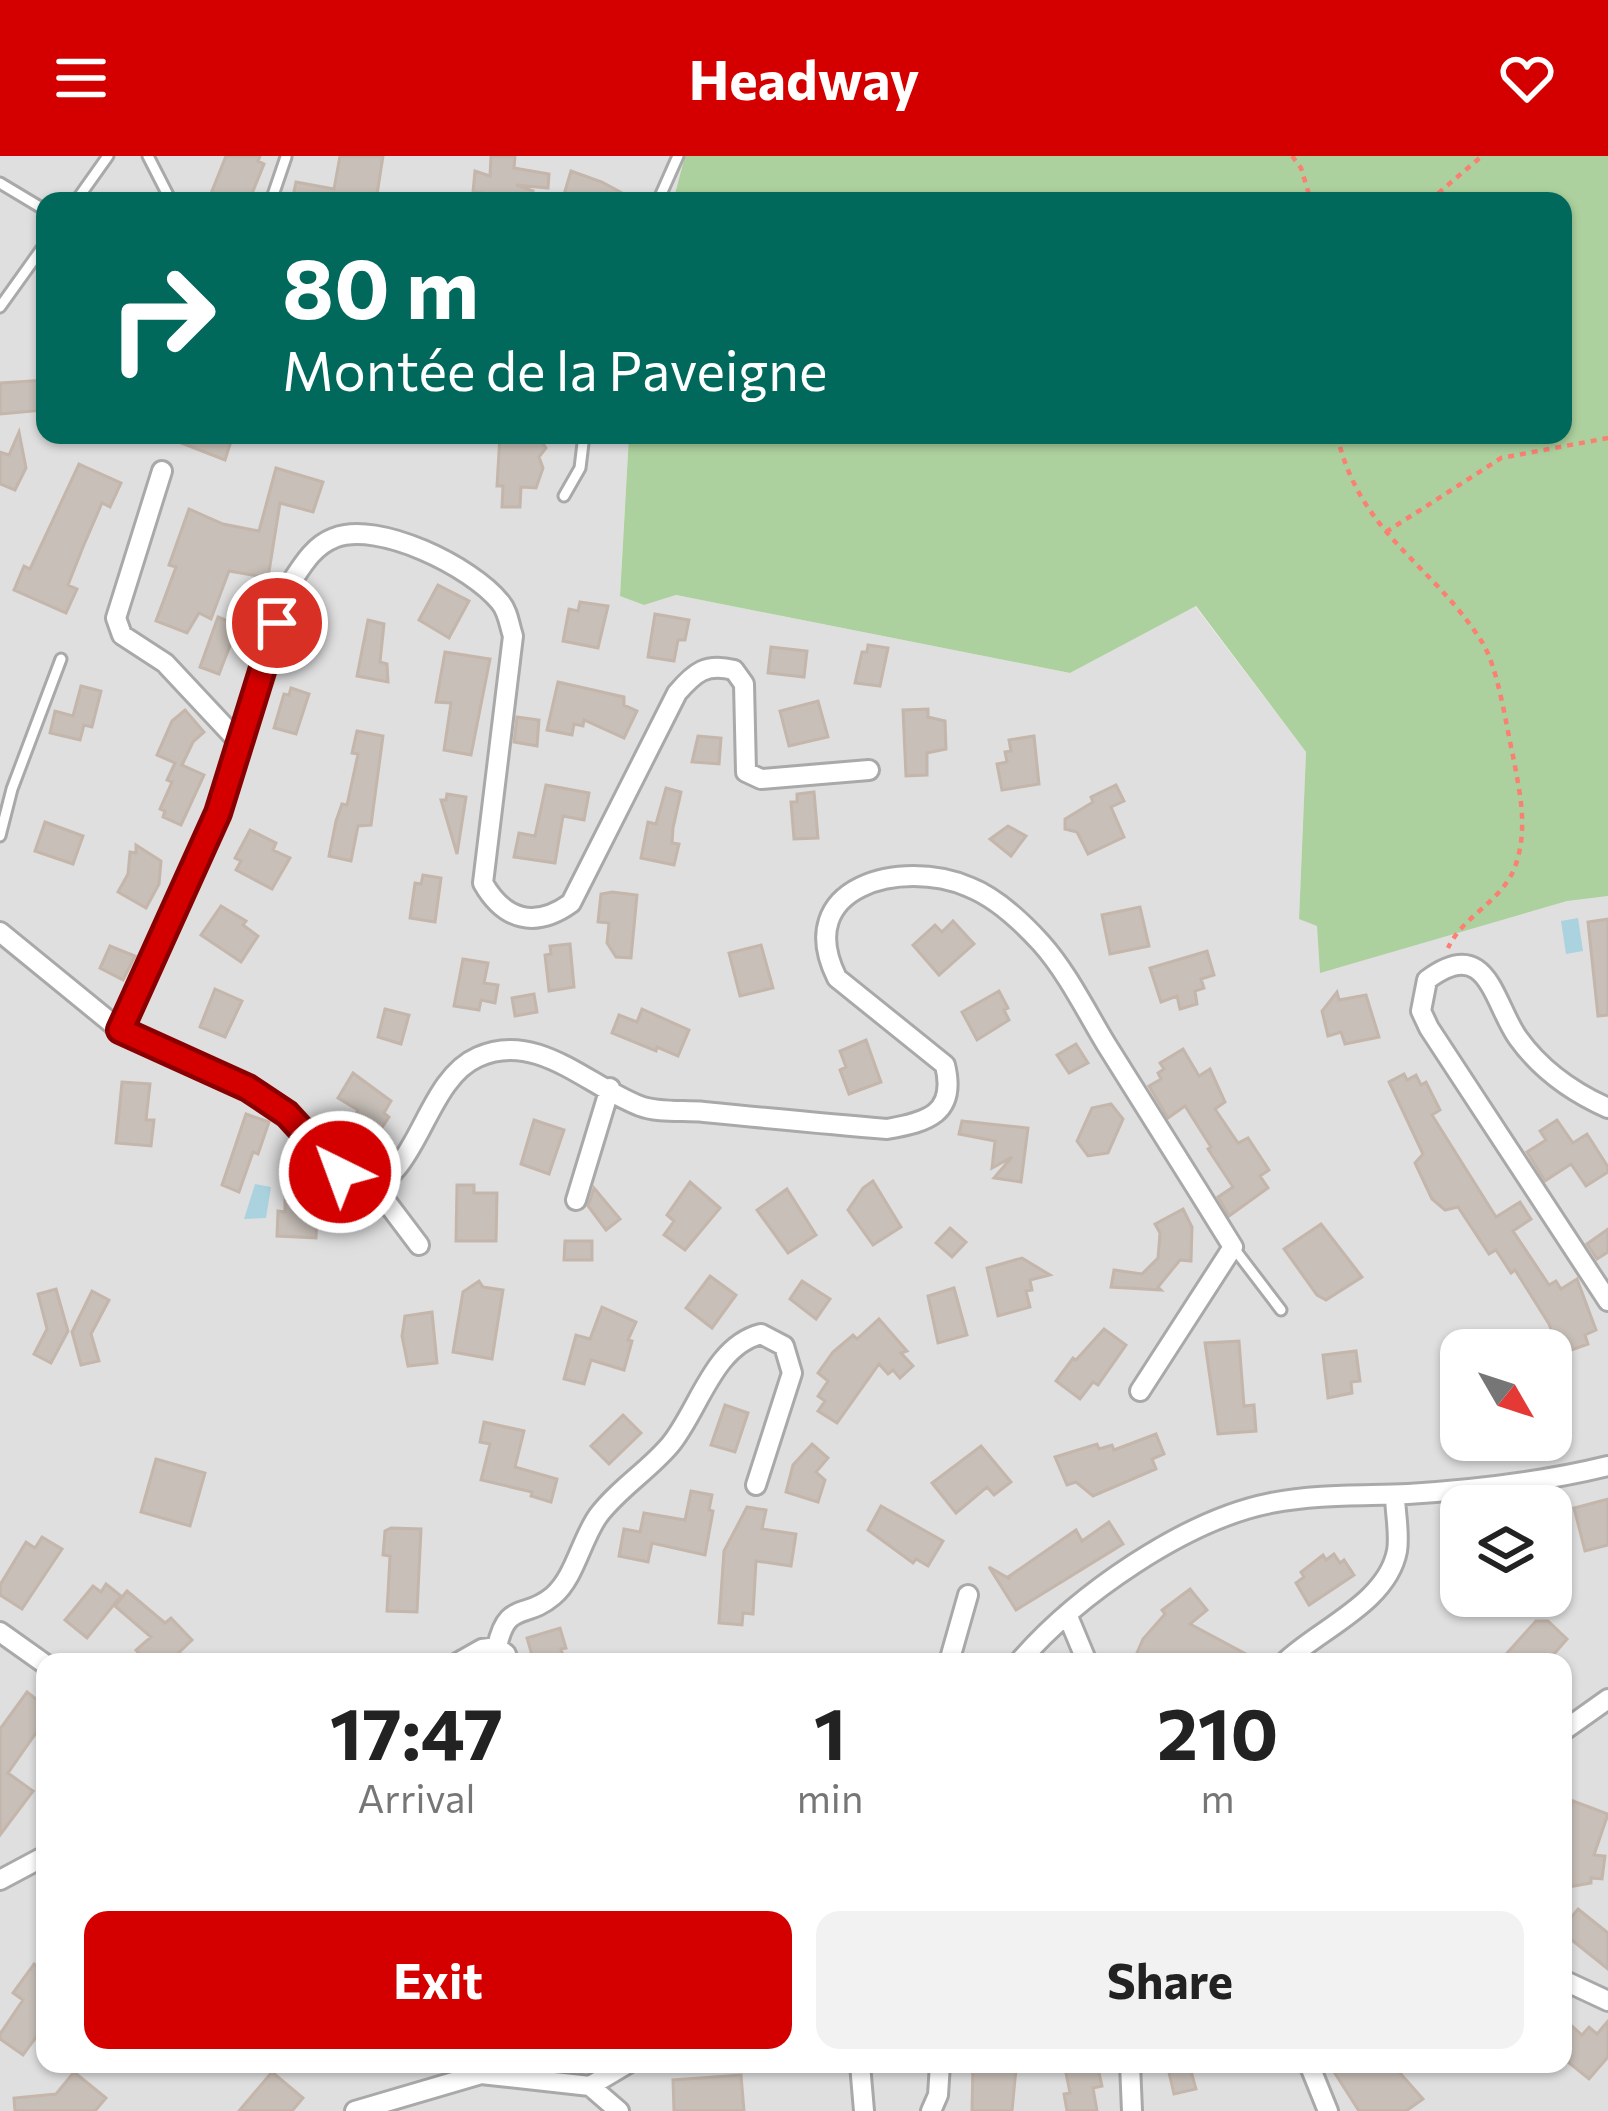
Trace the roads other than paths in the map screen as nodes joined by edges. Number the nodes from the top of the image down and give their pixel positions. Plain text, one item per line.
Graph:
1 (108, 156) edge
2 (148, 156) edge
3 (678, 156) edge
4 (286, 157) edge
5 (0, 183) edge
6 (82, 192) edge
7 (166, 192) edge
8 (274, 192) edge
9 (662, 192) edge
10 (36, 205) edge
11 (36, 257) edge
12 (0, 307) edge
13 (583, 444) edge
14 (162, 471) dead end
15 (564, 496) dead end
16 (61, 659) dead end
17 (238, 741) junction
18 (869, 770) dead end
19 (0, 836) edge
20 (0, 932) edge
21 (120, 1030) junction
22 (610, 1088) junction
23 (1608, 1108) edge
24 (376, 1188) junction
25 (576, 1200) dead end
26 (418, 1245) dead end
27 (1233, 1246) junction
28 (1608, 1300) edge
29 (1281, 1310) dead end
30 (1140, 1391) dead end
31 (1608, 1466) edge
32 (757, 1485) dead end
33 (1395, 1495) junction
34 (968, 1595) dead end
35 (1067, 1614) junction
36 (0, 1632) edge
37 (502, 1653) edge
38 (952, 1653) edge
39 (1028, 1653) edge
40 (1083, 1653) edge
41 (1297, 1653) edge
42 (36, 1658) edge
43 (1608, 1699) edge
44 (1572, 1725) edge
45 (36, 1861) edge
46 (0, 1880) edge
47 (1572, 1984) edge
48 (1608, 2001) edge
49 (473, 2073) edge
50 (510, 2073) edge
51 (612, 2073) edge
52 (861, 2073) edge
53 (939, 2073) edge
54 (1130, 2073) edge
55 (1313, 2073) edge
56 (590, 2086) junction
57 (355, 2111) edge
58 (619, 2111) edge
59 (864, 2111) edge
60 (932, 2111) edge
61 (1132, 2111) edge
62 (1328, 2111) edge

1 - 6 lane
2 - 7 lane
3 - 9 lane
4 - 8 lane
5 - 10 lane
11 - 12 lane
13 - 15 lane
14 - 17 street
16 - 19 lane
17 - 18 street
17 - 21 street
20 - 21 street
21 - 24 street
22 - 24 street
22 - 25 street
22 - 27 street
23 - 28 street
24 - 26 street
27 - 29 lane
27 - 30 street
31 - 33 street
32 - 37 street
33 - 35 street
33 - 41 street
34 - 38 street
35 - 39 street
35 - 40 street
36 - 42 street
43 - 44 street
45 - 46 street
47 - 48 street
49 - 57 street
50 - 56 street
51 - 56 street
52 - 59 street
53 - 60 street
54 - 61 street
55 - 62 street
56 - 58 street

